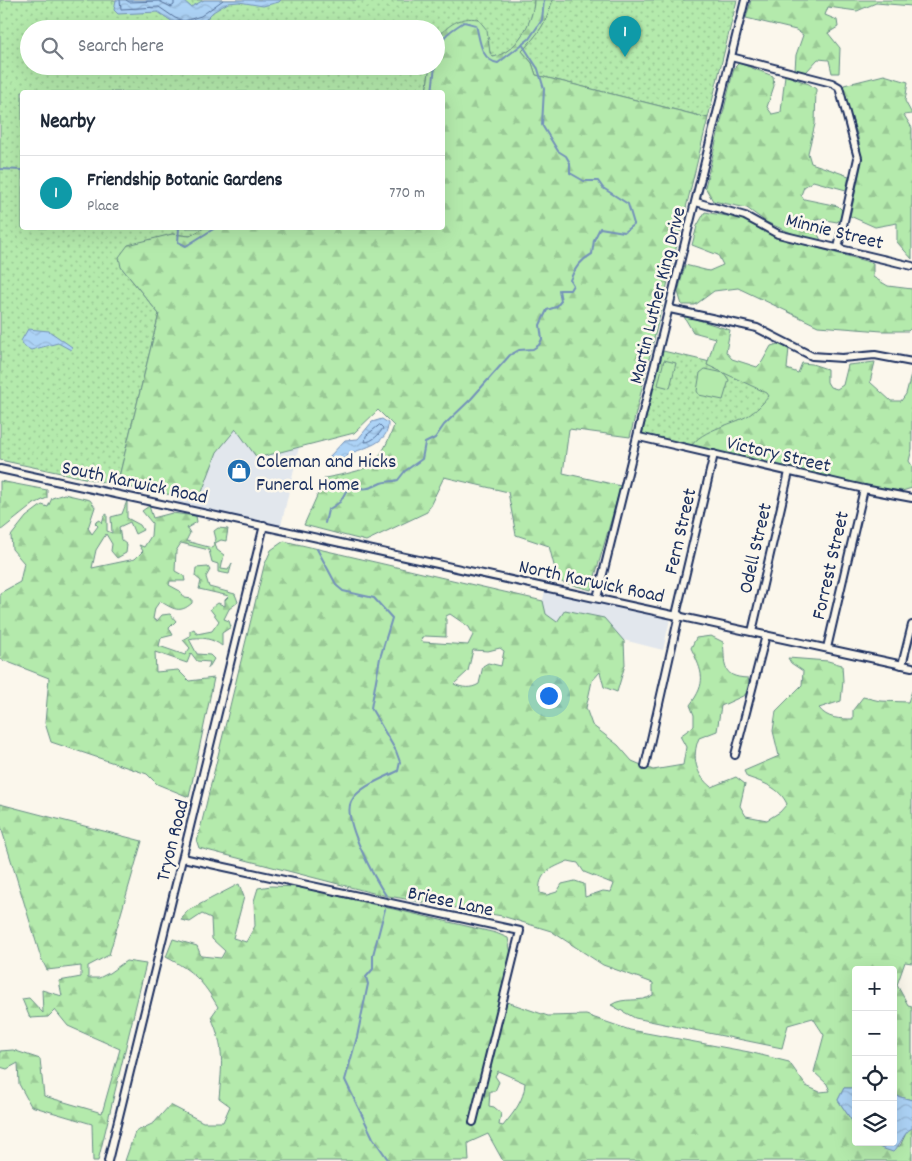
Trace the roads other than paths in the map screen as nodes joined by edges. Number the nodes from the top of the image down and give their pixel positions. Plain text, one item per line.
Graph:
1 (745, 0) edge
2 (731, 57) junction
3 (696, 202) junction
4 (838, 248) junction
5 (912, 266) edge
6 (670, 309) junction
7 (912, 362) edge
8 (638, 437) junction
9 (714, 454) junction
10 (0, 469) edge
11 (789, 472) junction
12 (864, 489) junction
13 (912, 498) edge
14 (264, 525) junction
15 (597, 598) junction
16 (678, 615) junction
17 (912, 625) edge
18 (752, 632) junction
19 (766, 635) junction
20 (827, 648) junction
21 (902, 665) junction
22 (912, 668) edge
23 (735, 755) dead end
24 (645, 766) dead end
25 (184, 858) junction
26 (473, 1122) dead end
27 (108, 1161) edge

1 - 2 street, Martin Luther King Drive
2 - 3 street, Martin Luther King Drive
2 - 4 street
3 - 4 street, Minnie Street
3 - 6 street, Martin Luther King Drive
4 - 5 street, Minnie Street
6 - 7 street
6 - 8 street, Martin Luther King Drive
8 - 9 street, Victory Street
8 - 15 street, Martin Luther King Drive
9 - 11 street, Victory Street
9 - 16 street, Fern Street
10 - 14 street, South Karwick Road
11 - 12 street, Victory Street
11 - 18 street, Odell Street
12 - 13 street, Victory Street
12 - 20 street, Forrest Street
14 - 15 street, North Karwick Road
14 - 25 street, Tryon Road
15 - 16 street, North Karwick Road
16 - 18 street, North Karwick Road
16 - 24 street, Fern Street
17 - 21 street
18 - 19 street, North Karwick Road
19 - 20 street, North Karwick Road
19 - 23 street
20 - 21 street, North Karwick Road
21 - 22 street, North Karwick Road
25 - 26 street, Briese Lane
25 - 27 street, Tryon Road

